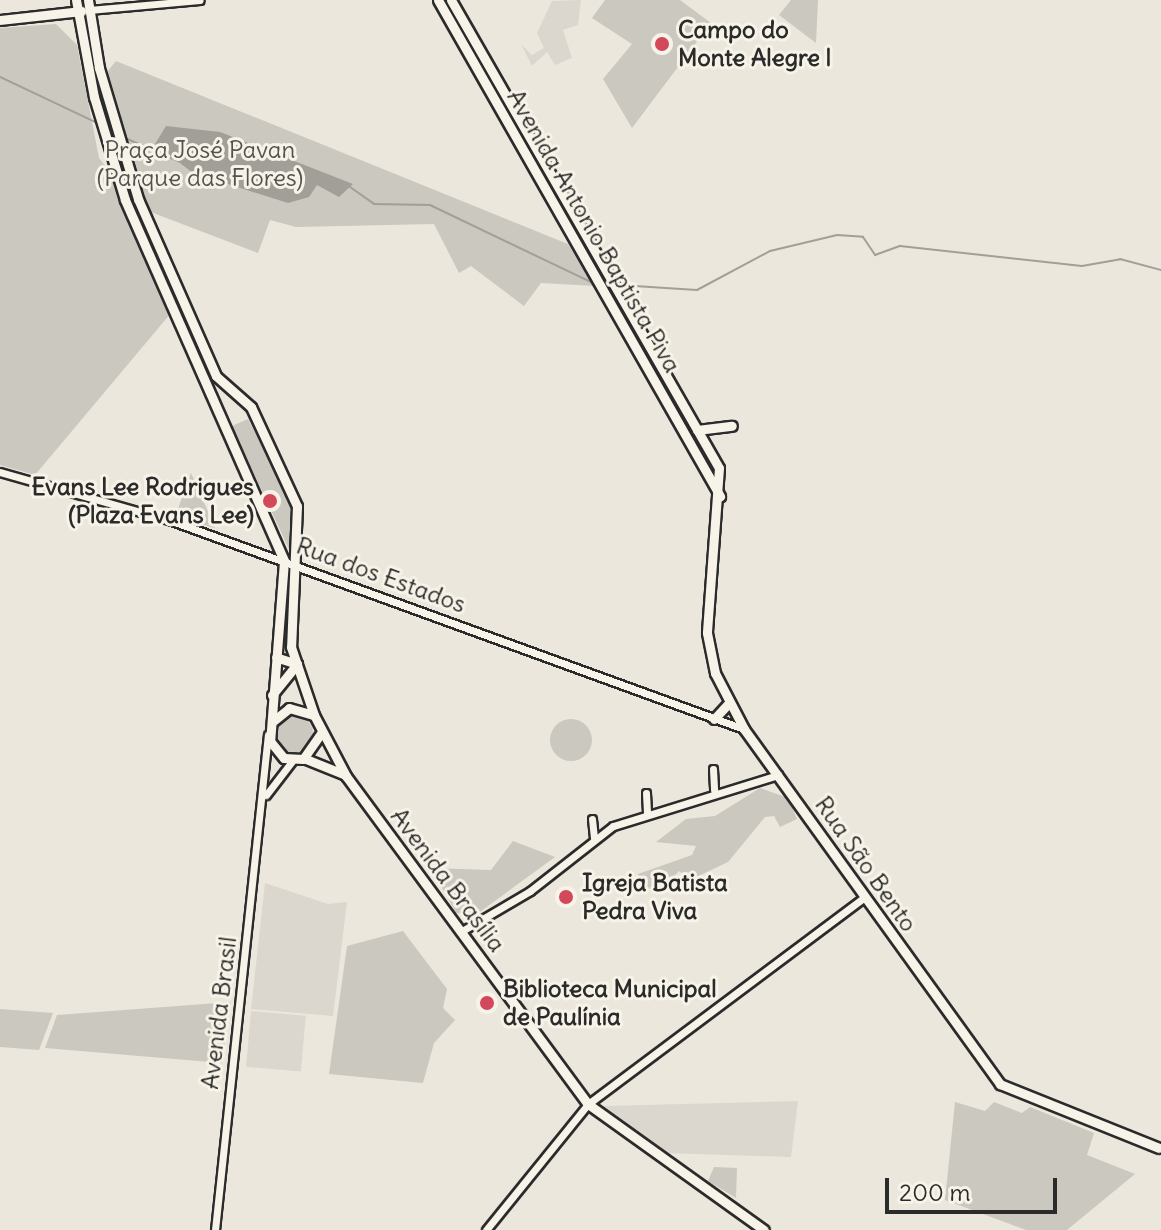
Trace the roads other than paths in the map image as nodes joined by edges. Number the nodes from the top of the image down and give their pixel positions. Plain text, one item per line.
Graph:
1 (76, 0) edge
2 (200, 0) edge
3 (438, 0) edge
4 (451, 0) edge
5 (89, 5) edge
6 (78, 12) junction
7 (0, 20) edge
8 (602, 263) junction
9 (592, 269) junction
10 (647, 353) junction
11 (732, 426) dead end
12 (697, 430) junction
13 (720, 471) joint
14 (0, 472) edge
15 (715, 483) joint
16 (721, 499) junction
17 (284, 561) junction
18 (299, 567) junction
19 (276, 657) junction
20 (297, 664) junction
21 (272, 695) junction
22 (729, 703) junction
23 (314, 715) junction
24 (714, 719) junction
25 (321, 729) junction
26 (744, 729) junction
27 (269, 730) junction
28 (298, 760) junction
29 (713, 769) dead end
30 (778, 775) junction
31 (346, 776) junction
32 (714, 790) junction
33 (646, 793) dead end
34 (263, 801) junction
35 (647, 812) junction
36 (592, 819) dead end
37 (594, 839) junction
38 (865, 897) junction
39 (462, 931) junction
40 (588, 1104) junction
41 (1158, 1151) edge
42 (215, 1230) edge
43 (486, 1230) edge
44 (764, 1230) edge

1 - 6 main road
2 - 5 street
3 - 9 main road, Avenida Antonio Baptista Piva
4 - 8 main road, Avenida Antonio Baptista Piva
5 - 6 main road
5 - 18 main road
6 - 7 main road
6 - 17 main road
8 - 9 main road
8 - 10 main road, Avenida Antonio Baptista Piva
9 - 10 main road, Avenida Antonio Baptista Piva
10 - 12 main road, Avenida Antonio Baptista Piva
10 - 15 main road, Avenida Antonio Baptista Piva
11 - 12 main road
12 - 13 main road, Avenida Antonio Baptista Piva
13 - 16 main road, Rua São Bento
14 - 17 street, Rua dos Estados
15 - 16 main road, Rua São Bento
16 - 22 main road, Rua São Bento
17 - 18 street, Rua dos Estados
17 - 19 main road, Avenida Brasil
18 - 20 main road
18 - 24 street, Rua dos Estados
19 - 20 main road
19 - 21 main road, Avenida Brasil
20 - 21 main road
20 - 23 main road
21 - 27 main road, Avenida Brasil
22 - 24 main road
22 - 26 main road, Rua São Bento
23 - 25 main road
23 - 27 main road
24 - 26 street, Rua dos Estados
25 - 28 main road
25 - 31 main road, Avenida Brasília
26 - 30 main road, Rua São Bento
27 - 28 main road
27 - 34 street, Avenida Brasil
28 - 31 main road
28 - 34 street, Avenida Brasil
29 - 32 street
30 - 32 street
30 - 38 main road, Rua São Bento
31 - 39 main road, Avenida Brasília
32 - 35 street
33 - 35 street
34 - 42 street, Avenida Brasil
35 - 37 street
36 - 37 street
37 - 39 street
38 - 40 street
38 - 41 main road, Rua São Bento
39 - 40 main road, Avenida Brasília
40 - 43 street
40 - 44 main road, Avenida Brasília

